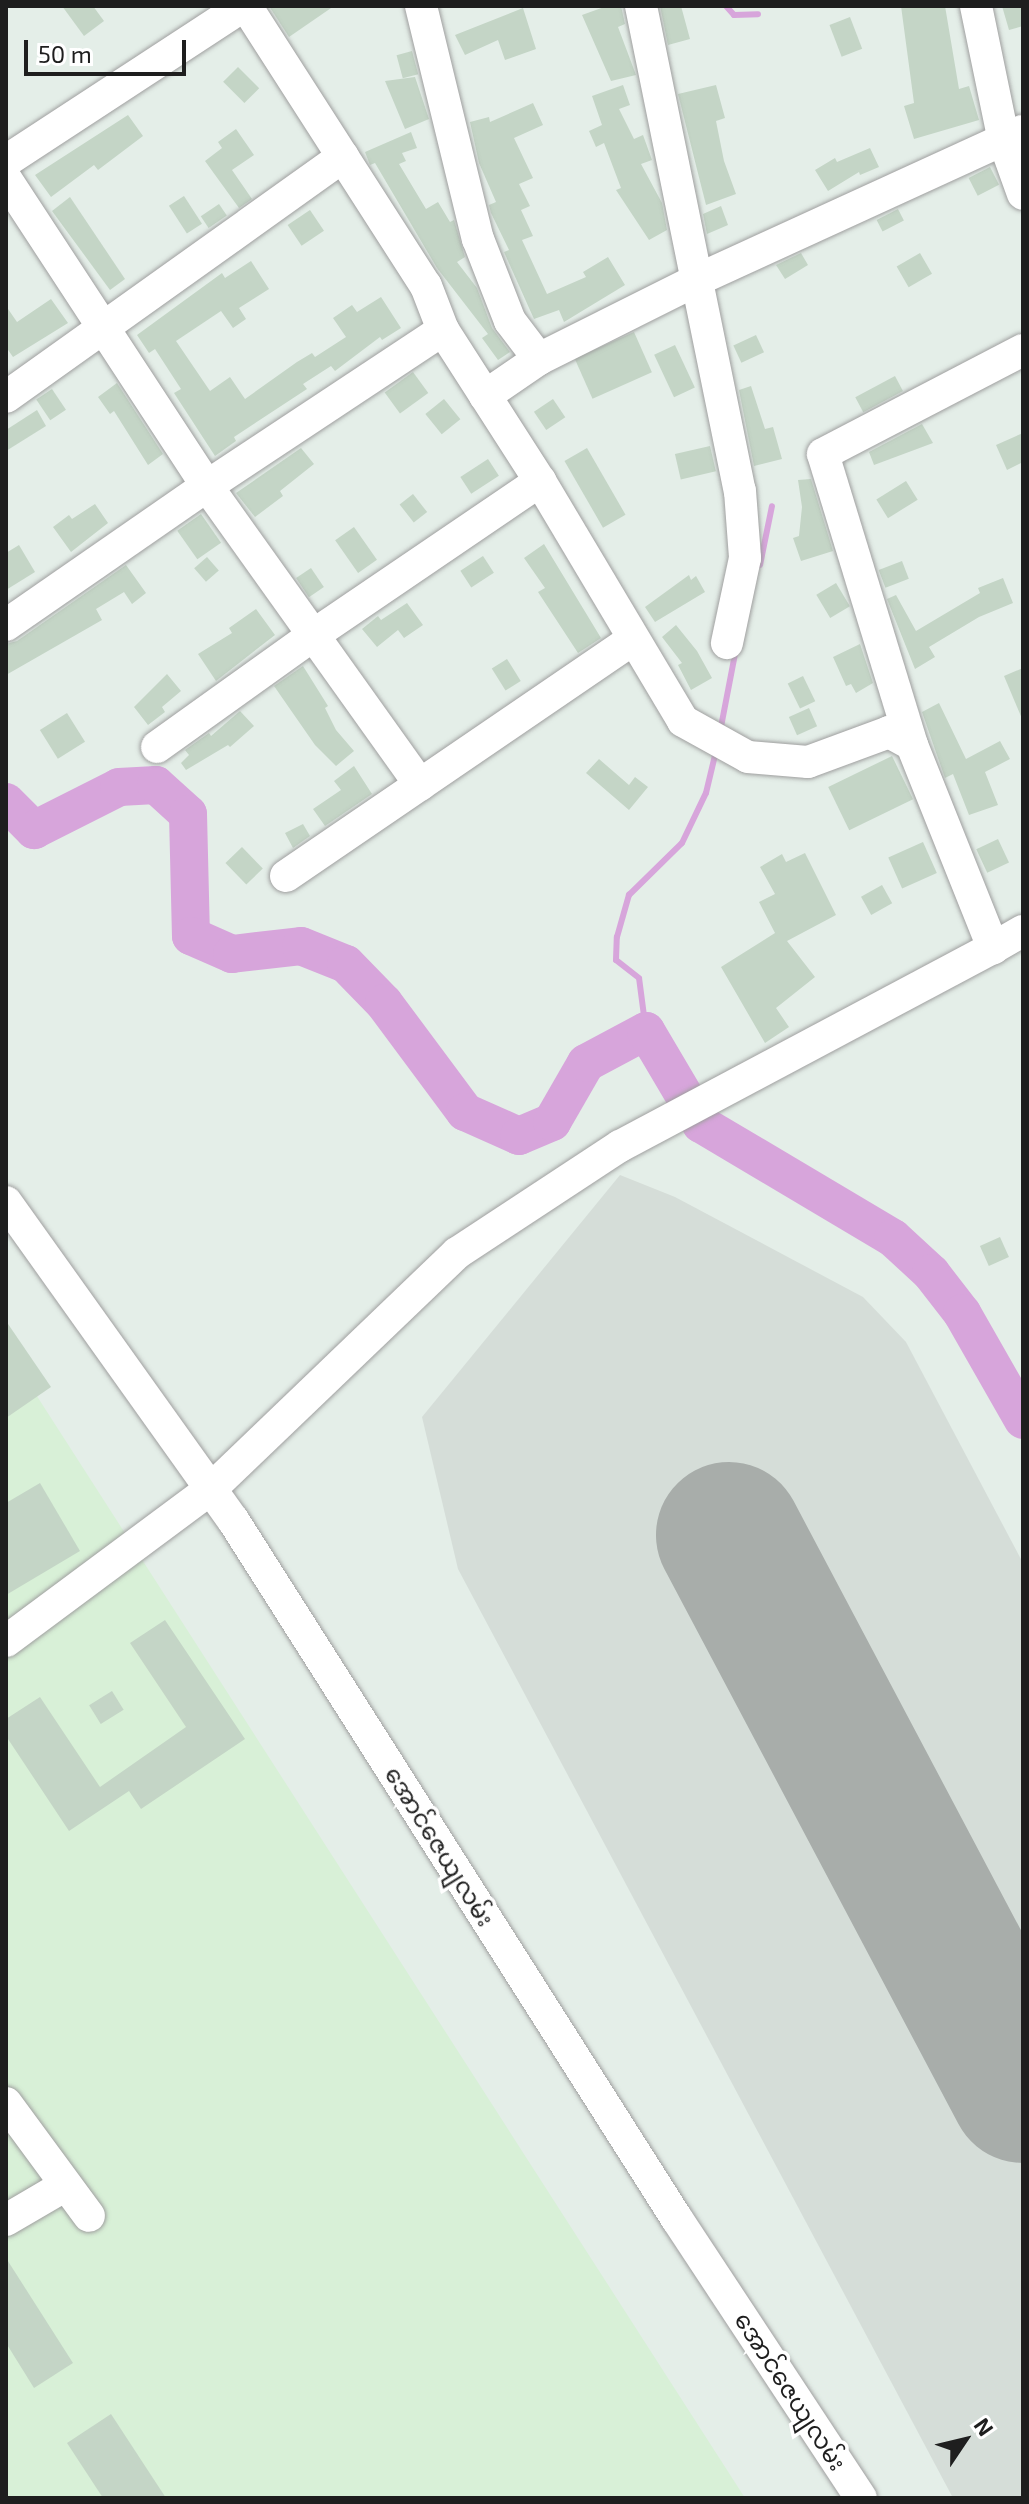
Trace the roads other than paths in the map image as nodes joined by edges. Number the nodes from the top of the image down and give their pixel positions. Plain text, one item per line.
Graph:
1 (244, 6) edge
2 (421, 6) edge
3 (641, 6) edge
4 (976, 6) edge
5 (1014, 136) edge
6 (343, 157) junction
7 (6, 161) edge
8 (6, 179) edge
9 (1023, 194) edge
10 (697, 280) junction
11 (102, 329) junction
12 (443, 330) junction
13 (1023, 350) edge
14 (539, 359) junction
15 (485, 396) junction
16 (6, 397) edge
17 (540, 481) junction
18 (207, 486) junction
19 (6, 625) edge
20 (312, 636) junction
21 (633, 639) junction
22 (727, 643) dead end
23 (912, 745) junction
24 (157, 747) dead end
25 (420, 785) junction
26 (286, 876) dead end
27 (1023, 931) edge
28 (993, 948) junction
29 (6, 1202) edge
30 (211, 1489) junction
31 (6, 1641) edge
32 (6, 2103) edge
33 (66, 2185) junction
34 (89, 2216) dead end
35 (6, 2220) edge
36 (861, 2498) edge

1 - 6 street
1 - 7 street
2 - 14 street
3 - 10 street
4 - 5 street
5 - 9 street
5 - 10 street
6 - 11 street
6 - 12 street
8 - 11 street
10 - 14 street
10 - 22 street
11 - 16 street
11 - 18 street
12 - 15 street
12 - 18 street
13 - 23 street
14 - 15 street
15 - 17 street
17 - 20 street
17 - 21 street
18 - 19 street
18 - 20 street
20 - 24 street
20 - 25 street
21 - 23 street
21 - 25 street
23 - 28 street
25 - 26 street
27 - 28 street
28 - 30 street
29 - 30 street, အောင်ဇေယျလမ်း
30 - 31 street
30 - 36 street, အောင်ဇေယျလမ်း
32 - 33 street
33 - 34 street
33 - 35 street

